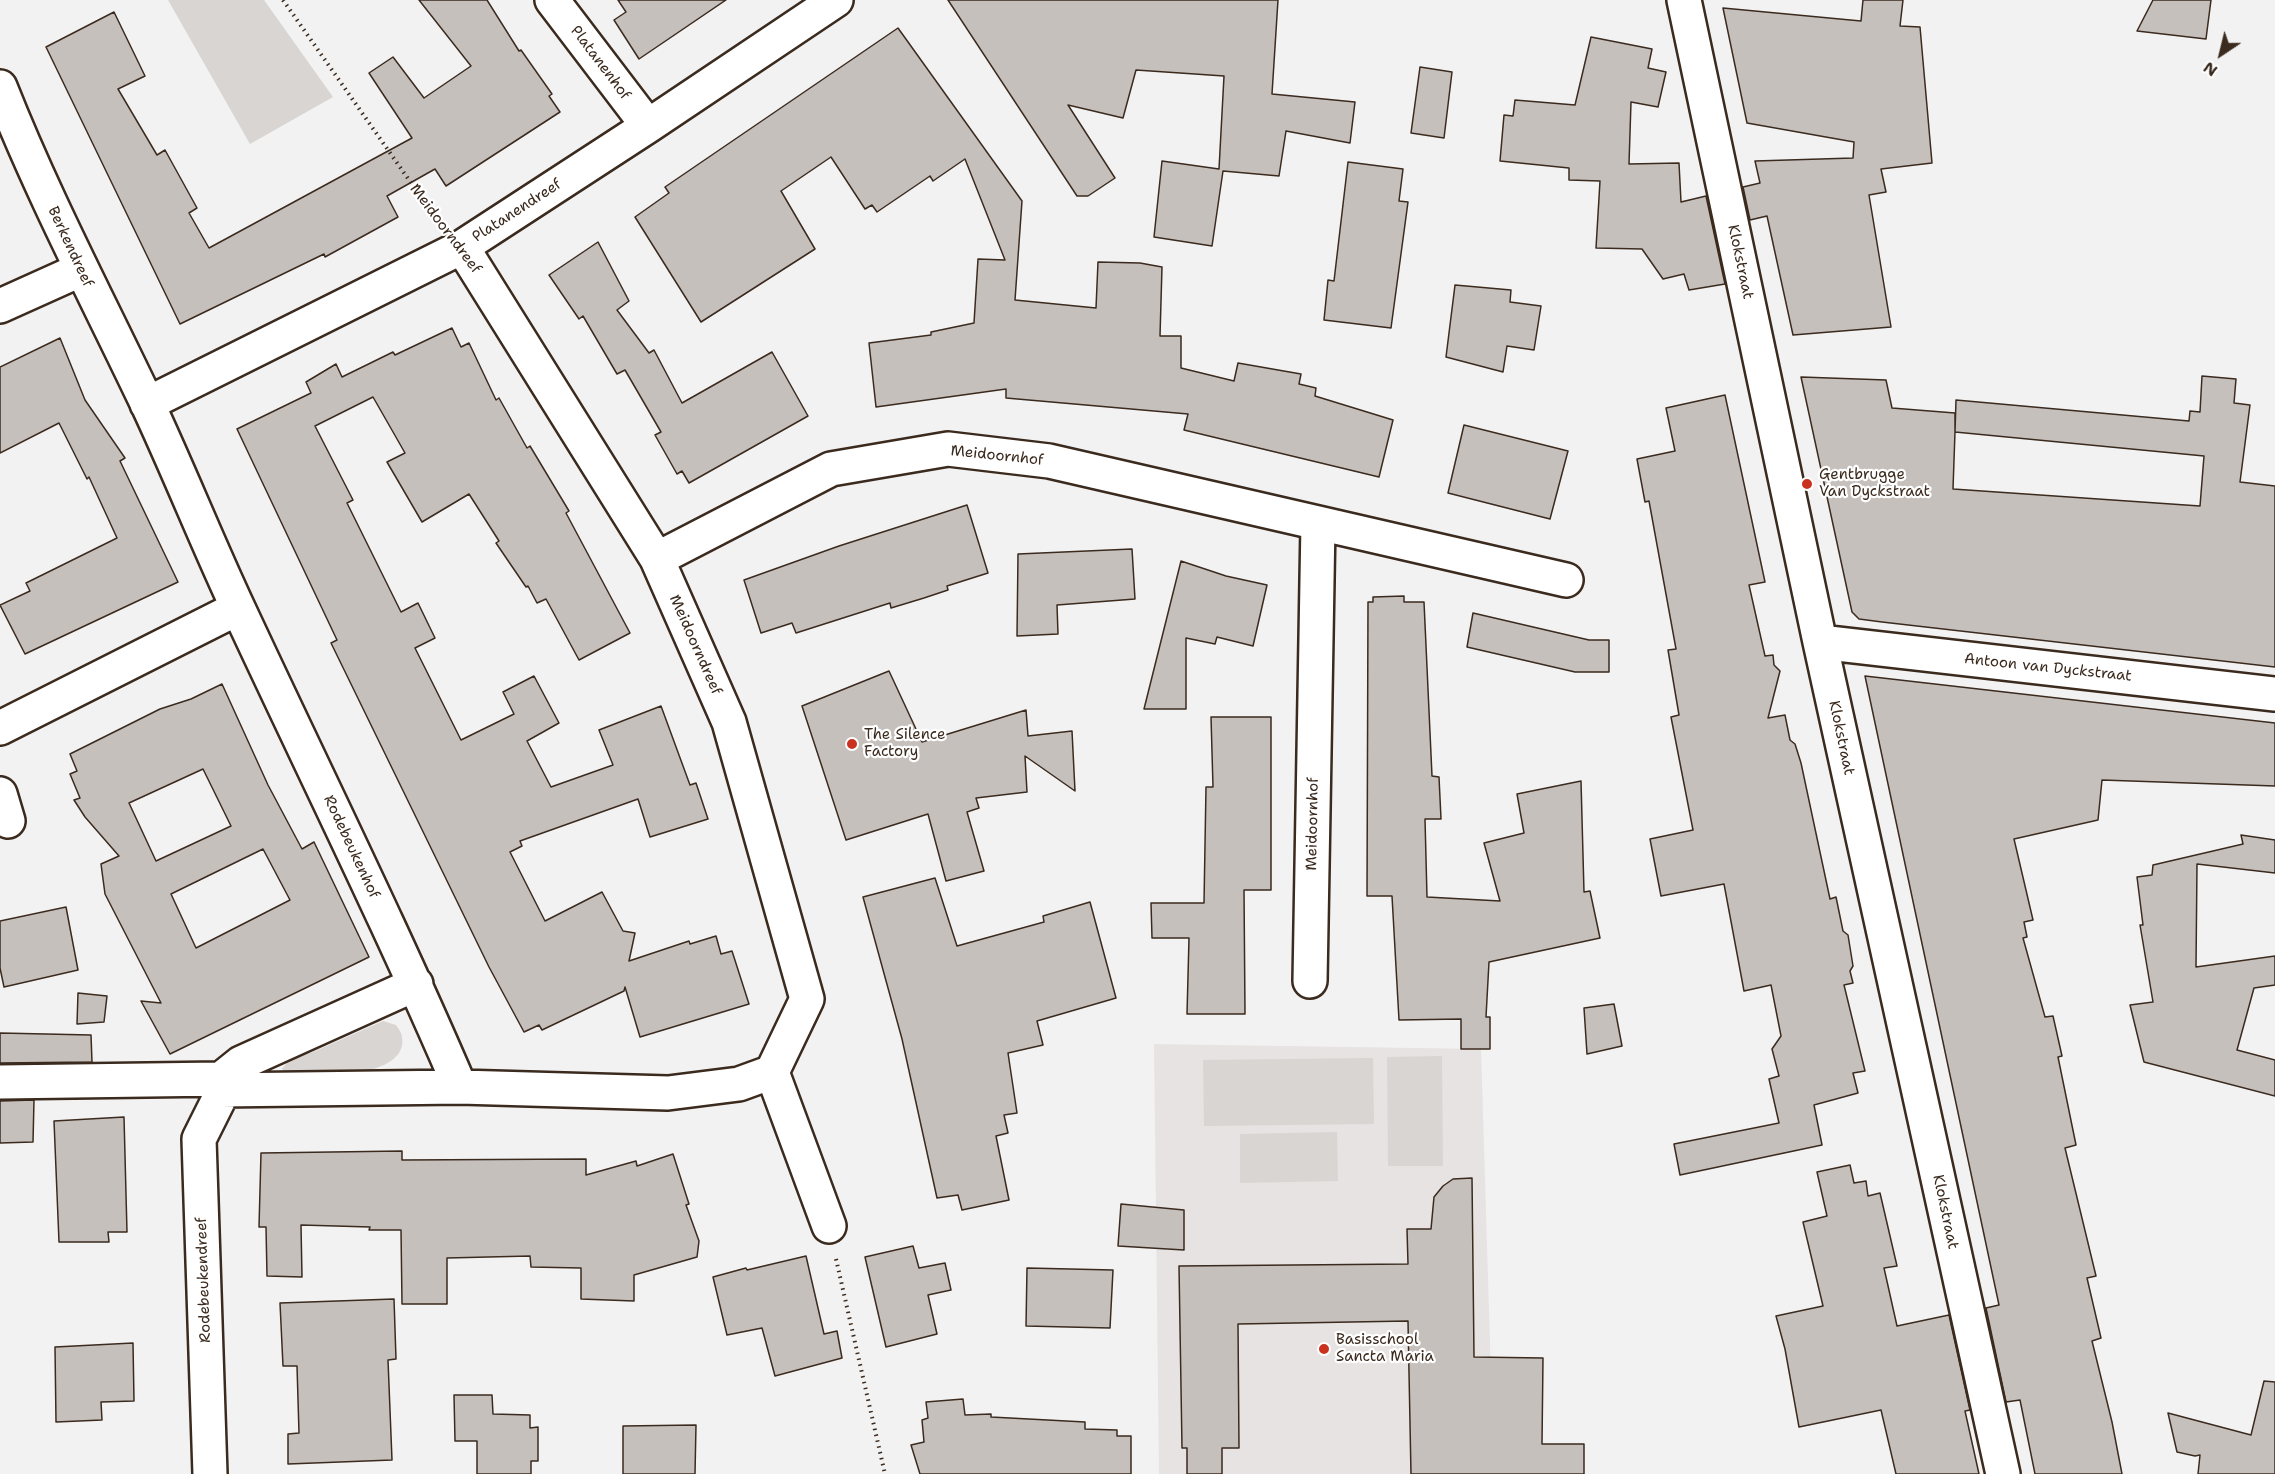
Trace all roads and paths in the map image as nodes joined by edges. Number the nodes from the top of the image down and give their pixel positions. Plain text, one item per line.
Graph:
1 (283, 0) edge
2 (552, 0) edge
3 (836, 0) edge
4 (1684, 0) edge
5 (0, 87) edge
6 (648, 126) junction
7 (462, 247) junction
8 (80, 270) junction
9 (0, 306) edge
10 (147, 404) junction
11 (1318, 523) junction
12 (657, 559) junction
13 (1566, 580) dead end
14 (237, 608) junction
15 (1820, 642) junction
16 (2275, 694) edge
17 (0, 728) edge
18 (1310, 981) dead end
19 (416, 984) junction
20 (772, 1072) junction
21 (0, 1082) edge
22 (220, 1084) junction
23 (460, 1087) junction
24 (829, 1226) joint
25 (210, 1474) edge
26 (885, 1474) edge
27 (2003, 1474) edge

1 - 7 path, Meidoorndreef
2 - 6 street, Platanenhof
3 - 6 street, Platanendreef
4 - 15 street, Klokstraat
5 - 8 street, Berkendreef
6 - 7 street, Platanendreef
7 - 10 street, Platanendreef
7 - 12 street, Meidoorndreef
8 - 9 street
8 - 10 street, Berkendreef
10 - 14 street, Rodebeukenhof
11 - 12 street, Meidoornhof
11 - 13 street, Meidoornhof
11 - 18 street, Meidoornhof
12 - 20 street, Meidoorndreef
14 - 17 street
14 - 19 street, Rodebeukenhof
15 - 16 street, Antoon van Dyckstraat
15 - 27 street, Klokstraat
19 - 22 street
19 - 23 street, Rodebeukenhof
20 - 23 street
20 - 24 street
21 - 22 street
22 - 23 street
22 - 25 street, Rodebeukendreef
24 - 26 path

